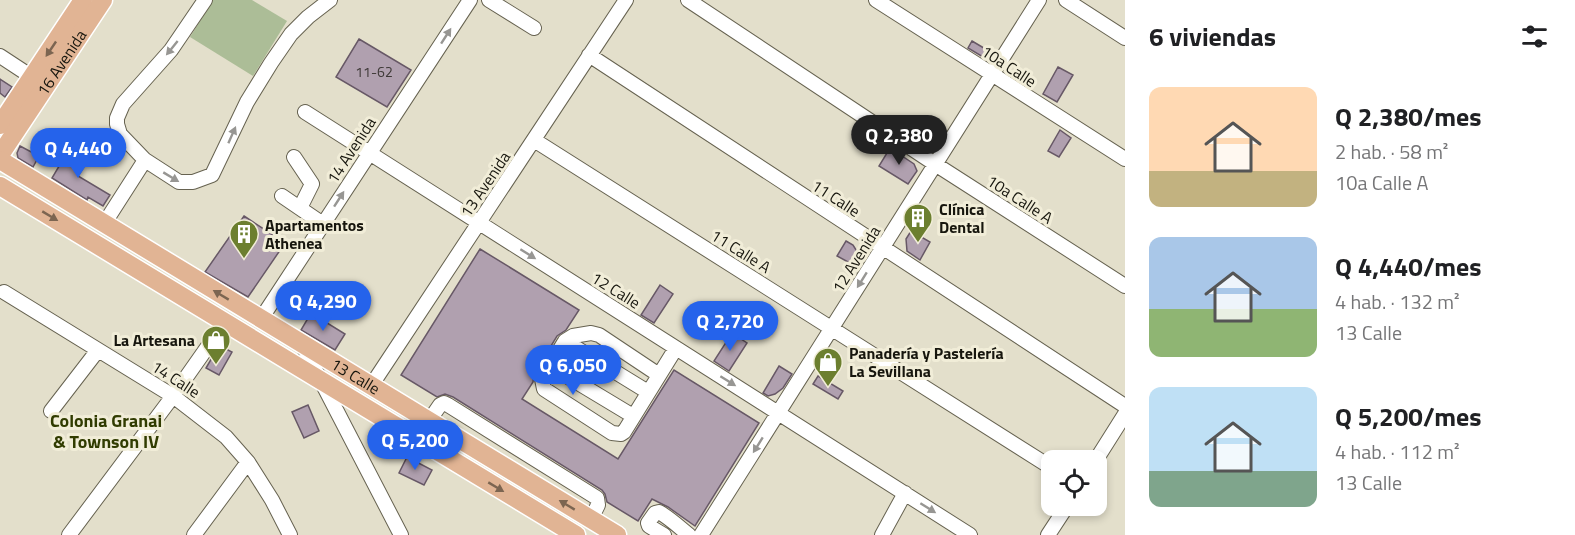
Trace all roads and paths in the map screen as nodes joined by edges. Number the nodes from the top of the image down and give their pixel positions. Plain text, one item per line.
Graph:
1 (83, 0) edge
2 (103, 0) edge
3 (205, 0) edge
4 (330, 0) edge
5 (470, 0) edge
6 (489, 0) edge
7 (626, 0) edge
8 (688, 0) edge
9 (876, 0) edge
10 (1039, 0) edge
11 (1066, 0) edge
12 (534, 28) dead end
13 (1125, 38) edge
14 (589, 56) junction
15 (0, 57) edge
16 (992, 74) junction
17 (32, 77) junction
18 (305, 112) dead end
19 (0, 125) edge
20 (534, 140) junction
21 (369, 153) junction
22 (0, 155) edge
23 (294, 158) dead end
24 (1125, 159) edge
25 (0, 160) edge
26 (145, 160) junction
27 (935, 164) junction
28 (3, 187) edge
29 (282, 196) dead end
30 (300, 208) junction
31 (479, 223) junction
32 (104, 224) junction
33 (323, 224) junction
34 (882, 249) junction
35 (1125, 286) edge
36 (4, 292) dead end
37 (261, 318) junction
38 (225, 322) junction
39 (832, 328) junction
40 (565, 341) junction
41 (303, 346) junction
42 (676, 348) junction
43 (98, 350) junction
44 (550, 366) junction
45 (659, 375) junction
46 (314, 377) junction
47 (371, 386) junction
48 (648, 392) junction
49 (173, 396) junction
50 (1125, 406) edge
51 (51, 411) dead end
52 (778, 413) junction
53 (1125, 414) edge
54 (633, 416) junction
55 (1102, 450) edge
56 (1041, 461) edge
57 (248, 462) junction
58 (905, 493) junction
59 (1060, 516) edge
60 (69, 535) edge
61 (194, 535) edge
62 (290, 535) edge
63 (391, 535) edge
64 (401, 535) edge
65 (576, 535) edge
66 (617, 535) edge
67 (664, 535) edge
68 (672, 535) edge
69 (681, 535) edge
70 (689, 535) edge
71 (701, 535) edge
72 (882, 535) edge
73 (970, 535) edge
74 (1048, 535) edge

1 -> 17 main road, 16 Avenida
2 - 22 main road, 16 Avenida
3 -> 26 street
26 -> 4 street
21 -> 5 street, 14 Avenida
6 - 12 street
7 - 14 street, 13 Avenida
8 - 27 street, 10a Calle A
9 - 16 street, 10a Calle
10 - 16 street, 12 Avenida
11 - 13 street
14 - 20 street, 13 Avenida
14 - 34 street, 11 Calle
15 - 17 street
16 - 24 street, 10a Calle
16 - 27 street, 12 Avenida
17 - 19 main road, 16 Avenida
18 - 21 street, 12 Calle
20 - 31 street, 13 Avenida
20 - 39 street, 11 Calle A
21 - 31 street, 12 Calle
33 -> 21 street, 14 Avenida
23 - 30 street
25 - 32 main road, 13 Calle
26 - 32 street
27 - 34 street, 12 Avenida
27 - 35 street, 10a Calle A
28 -> 38 main road, 13 Calle
29 - 30 street
30 - 33 street
31 -> 42 street, 12 Calle
31 - 47 street, 13 Avenida
37 -> 32 main road, 13 Calle
33 - 37 street, 14 Avenida
34 -> 39 street, 12 Avenida
34 - 50 street, 11 Calle
36 - 43 street, 14 Calle
37 - 41 main road, 13 Calle
38 - 46 main road, 13 Calle
38 - 49 street
39 - 52 street, 12 Avenida
39 - 56 street, 11 Calle A
40 - 44 street
40 - 45 street
40 - 48 street
41 - 46 street
41 - 47 main road, 13 Calle
42 - 45 street
42 -> 52 street, 12 Calle
43 - 49 street, 14 Calle
43 - 51 street
44 - 54 street
44 - 54 street
45 - 48 street
46 - 63 street
46 - 64 street
46 -> 65 main road, 13 Calle
47 - 66 main road, 13 Calle
48 - 54 street
49 - 57 street, 14 Calle
49 - 60 street
52 - 58 street, 12 Calle
52 -> 71 street, 12 Avenida
53 - 55 street
57 - 61 street
57 - 62 street, 14 Calle
58 - 72 street
58 -> 73 street, 12 Calle
59 - 74 street
67 - 70 street
68 - 69 street

